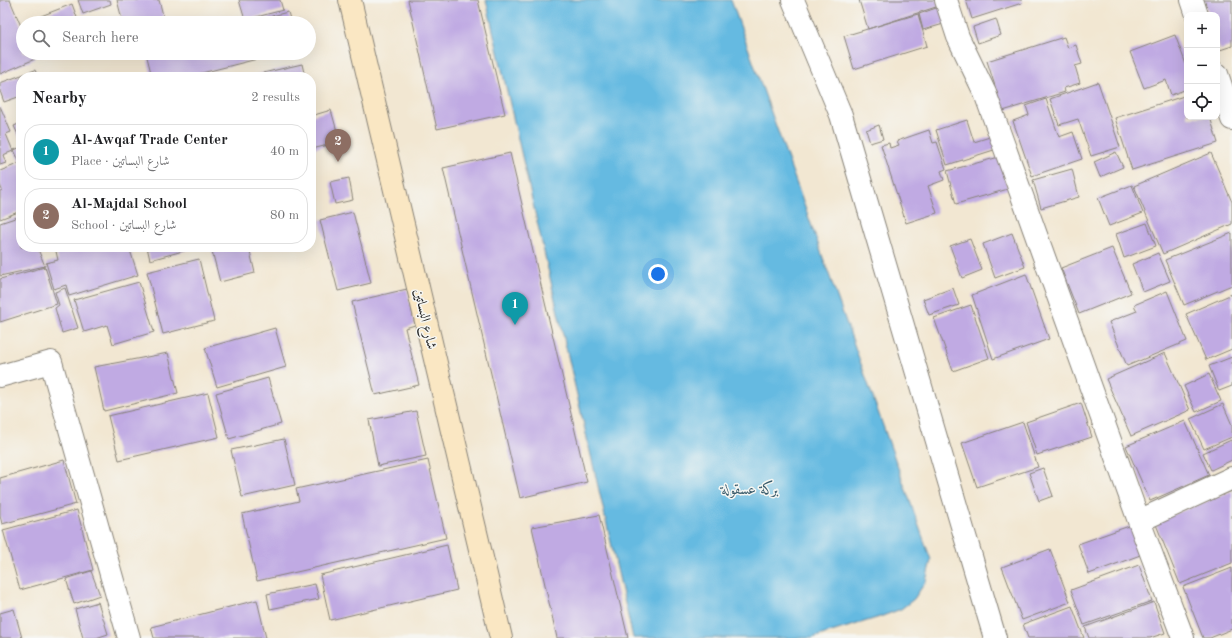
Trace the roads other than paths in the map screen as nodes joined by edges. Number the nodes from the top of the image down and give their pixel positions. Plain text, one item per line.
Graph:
1 (350, 0) edge
2 (793, 0) edge
3 (946, 0) edge
4 (1192, 0) edge
5 (1196, 12) edge
6 (1220, 83) edge
7 (1232, 119) edge
8 (0, 376) edge
9 (1232, 478) edge
10 (1140, 521) junction
11 (129, 638) edge
12 (501, 638) edge
13 (995, 638) edge
14 (1183, 638) edge

1 - 12 main road, شارع البساتين
2 - 13 street
3 - 10 street
4 - 5 street
6 - 7 street
8 - 11 street
9 - 10 street
10 - 14 street

